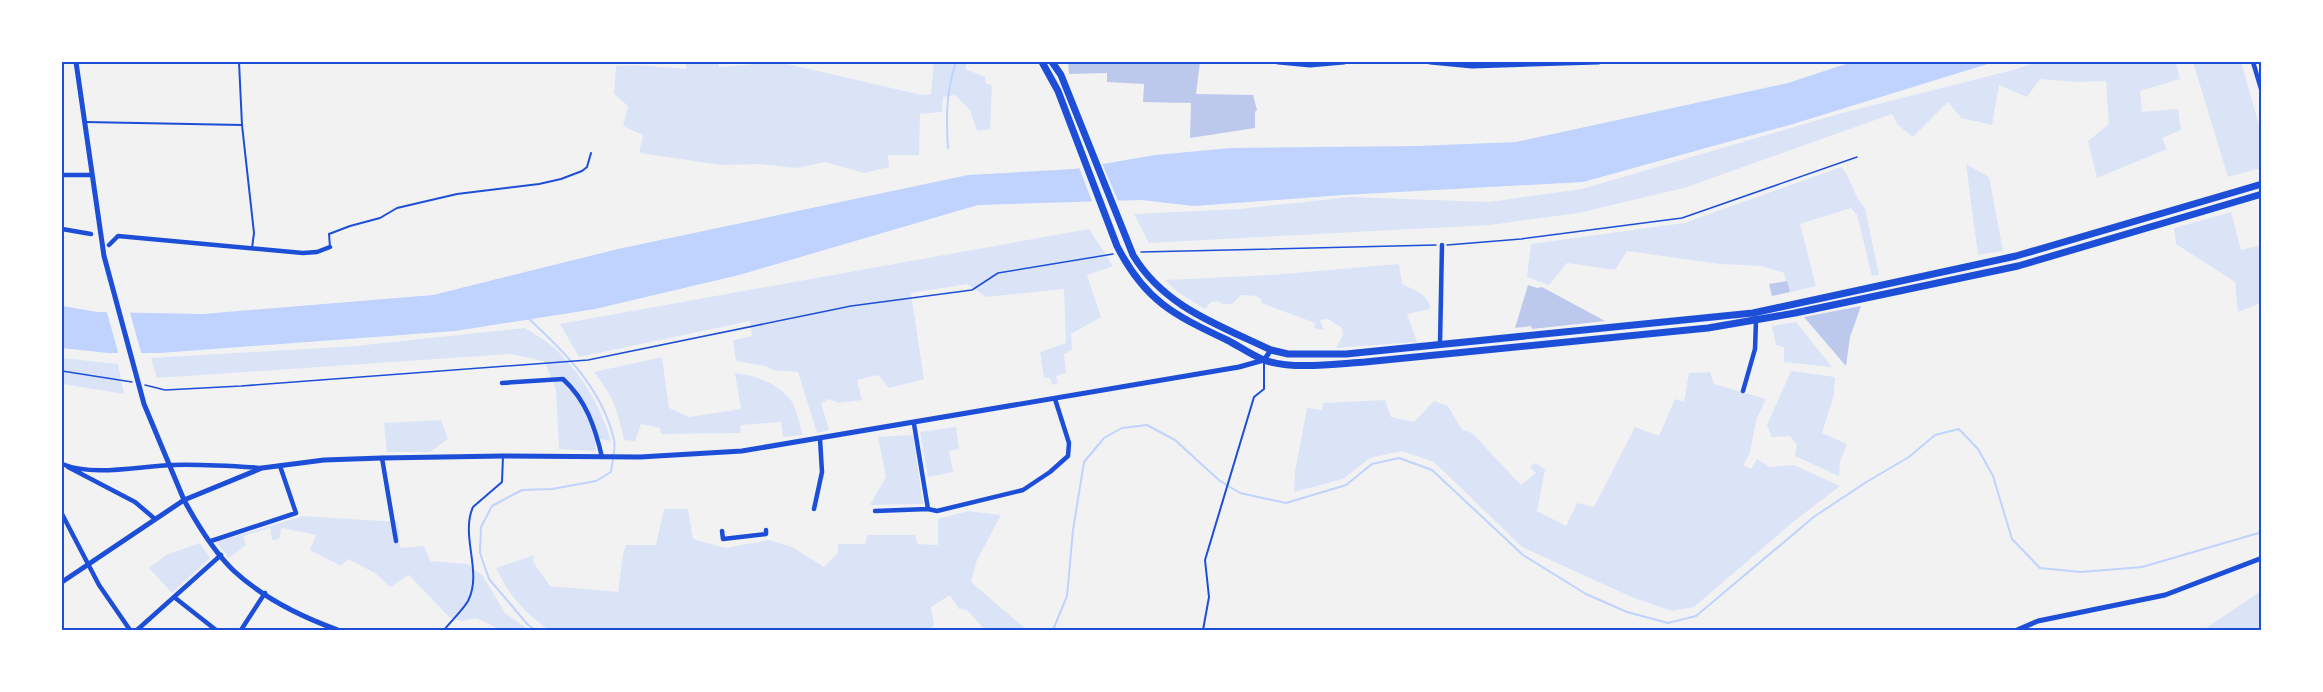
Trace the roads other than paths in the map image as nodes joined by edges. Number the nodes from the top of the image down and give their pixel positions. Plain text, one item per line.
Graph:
1 (76, 62) edge
2 (239, 62) edge
3 (1042, 62) edge
4 (1052, 62) edge
5 (1278, 62) edge
6 (1344, 62) edge
7 (1430, 62) edge
8 (1599, 62) edge
9 (2253, 62) edge
10 (2262, 92) edge
11 (85, 122) junction
12 (242, 125) junction
13 (591, 153) dead end
14 (62, 175) edge
15 (91, 175) junction
16 (2262, 184) edge
17 (2262, 194) edge
18 (62, 229) edge
19 (91, 234) dead end
20 (109, 245) dead end
21 (1442, 245) road end
22 (330, 247) joint
23 (252, 248) junction
24 (1756, 321) junction
25 (1440, 344) junction
26 (1271, 350) junction
27 (1264, 360) junction
28 (502, 382) dead end
29 (1743, 391) dead end
30 (1055, 399) junction
31 (914, 424) junction
32 (820, 439) junction
33 (503, 456) junction
34 (602, 457) junction
35 (382, 458) junction
36 (63, 465) edge
37 (171, 465) junction
38 (280, 466) junction
39 (262, 468) junction
40 (184, 500) junction
41 (814, 509) dead end
42 (928, 509) junction
43 (875, 511) dead end
44 (62, 513) edge
45 (155, 519) junction
46 (766, 530) dead end
47 (722, 531) dead end
48 (211, 541) junction
49 (396, 541) dead end
50 (221, 555) junction
51 (2262, 558) edge
52 (89, 566) junction
53 (62, 582) edge
54 (266, 593) junction
55 (174, 597) junction
56 (130, 630) edge
57 (137, 630) edge
58 (216, 630) edge
59 (241, 630) edge
60 (338, 630) edge
61 (444, 630) edge
62 (1203, 630) edge
63 (2017, 630) edge

1 - 11 street
2 - 12 lane
3 - 27 main road
4 - 26 main road
5 - 6 street
7 - 8 street
9 - 10 street
11 - 12 lane
11 - 15 street
12 - 23 lane
13 - 22 lane
14 - 15 street
15 - 37 street
16 - 25 main road
17 - 24 main road
18 - 19 street
20 - 23 street
21 - 25 street
22 - 23 street
24 - 27 main road
24 - 29 street
25 - 26 main road
26 - 27 street
27 - 30 street
27 - 62 lane
28 - 34 street
30 - 31 street
30 - 42 street
31 - 32 street
31 - 42 street
32 - 34 street
32 - 41 street
33 - 34 street
33 - 35 street
33 - 61 lane
35 - 38 street
35 - 49 street
36 - 37 street
36 - 45 street
37 - 39 street
37 - 40 street
38 - 39 street
38 - 48 street
39 - 40 street
40 - 45 street
40 - 48 street
42 - 43 street
44 - 52 street
45 - 52 street
46 - 47 street
48 - 50 street
50 - 54 street
50 - 55 street
51 - 63 street
52 - 53 street
52 - 56 street
54 - 59 street
54 - 60 street
55 - 57 street
55 - 58 street

